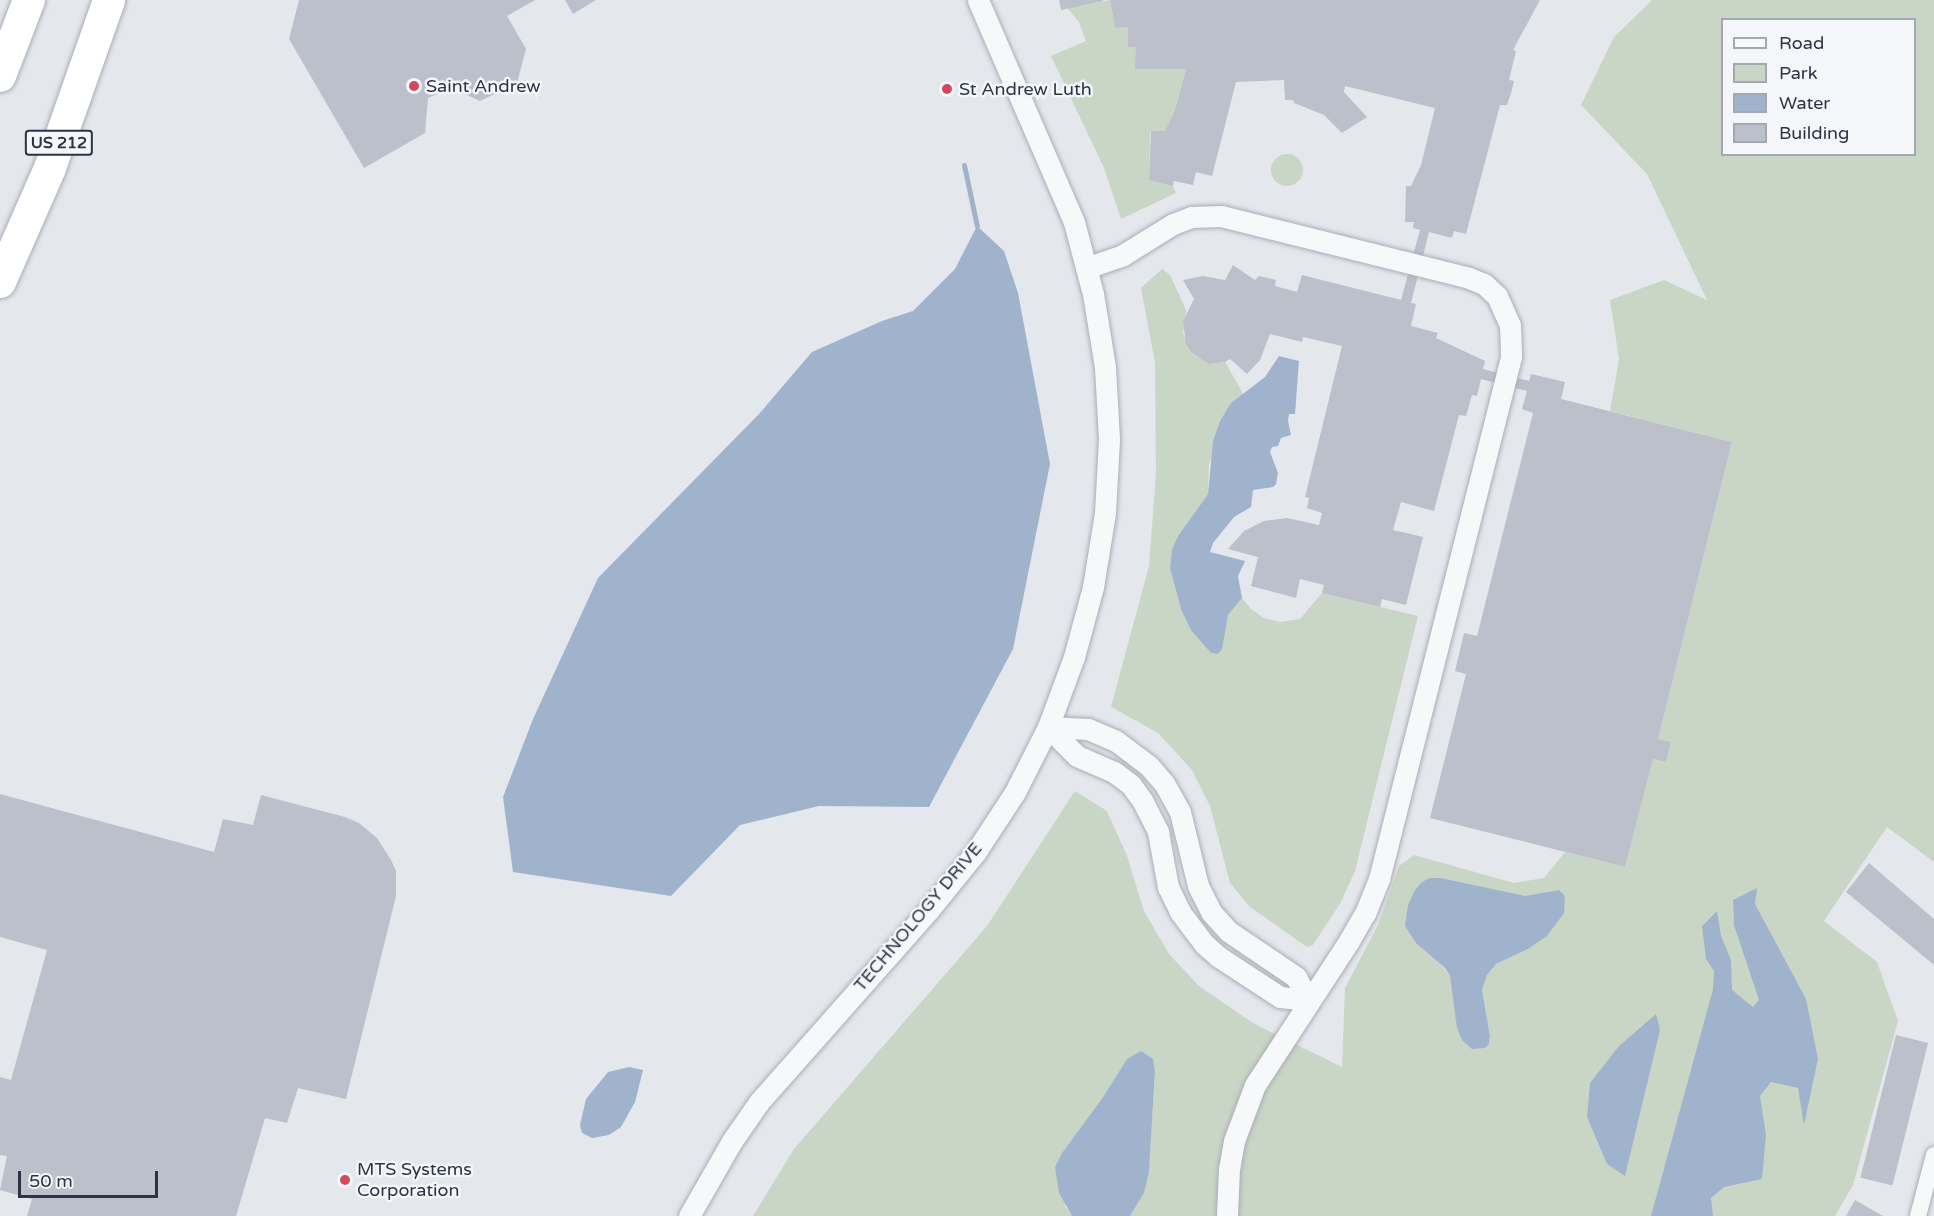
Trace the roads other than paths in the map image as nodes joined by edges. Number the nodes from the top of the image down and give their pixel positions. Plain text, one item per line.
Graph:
1 (28, 0) edge
2 (109, 0) edge
3 (978, 0) edge
4 (0, 76) edge
5 (1086, 268) junction
6 (0, 282) edge
7 (1048, 727) junction
8 (1308, 1000) junction
9 (1934, 1155) edge
10 (689, 1216) edge
11 (1227, 1216) edge
12 (1918, 1216) edge

1 - 4 highway
2 - 6 highway, US 212
3 - 5 street, TECHNOLOGY DRIVE
5 - 7 street, TECHNOLOGY DRIVE
5 - 8 street
7 - 8 street
7 - 8 street
7 - 10 street, TECHNOLOGY DRIVE
8 - 11 street
9 - 12 street

